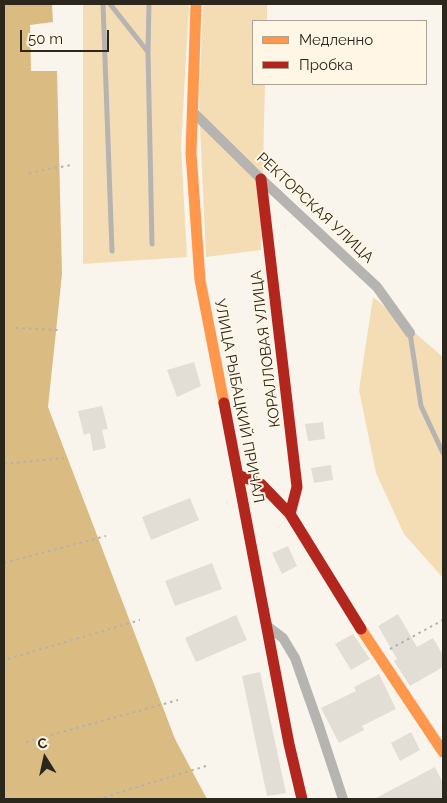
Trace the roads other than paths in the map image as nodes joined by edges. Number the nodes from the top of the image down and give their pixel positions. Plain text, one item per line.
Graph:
1 (103, 4) edge
2 (110, 4) edge
3 (149, 4) edge
4 (196, 4) edge
5 (148, 52) junction
6 (192, 111) junction
7 (261, 179) junction
8 (152, 244) dead end
9 (112, 252) dead end
10 (410, 333) joint
11 (443, 453) edge
12 (238, 474) junction
13 (290, 514) junction
14 (267, 626) junction
15 (443, 752) edge
16 (302, 799) edge
17 (343, 799) edge

1 - 9 lane
2 - 5 lane
3 - 5 lane
4 - 6 main road, УЛИЦА РЫБАЦКИЙ ПРИЧАЛ
5 - 8 lane
6 - 7 street, РЕКТОРСКАЯ УЛИЦА
6 - 12 main road, УЛИЦА РЫБАЦКИЙ ПРИЧАЛ
7 - 10 street, РЕКТОРСКАЯ УЛИЦА
7 - 13 main road, КОРАЛЛОВАЯ УЛИЦА
10 - 11 lane
12 - 13 main road
12 - 14 main road, УЛИЦА РЫБАЦКИЙ ПРИЧАЛ
13 - 15 main road
14 - 16 main road, УЛИЦА РЫБАЦКИЙ ПРИЧАЛ
14 - 17 street

